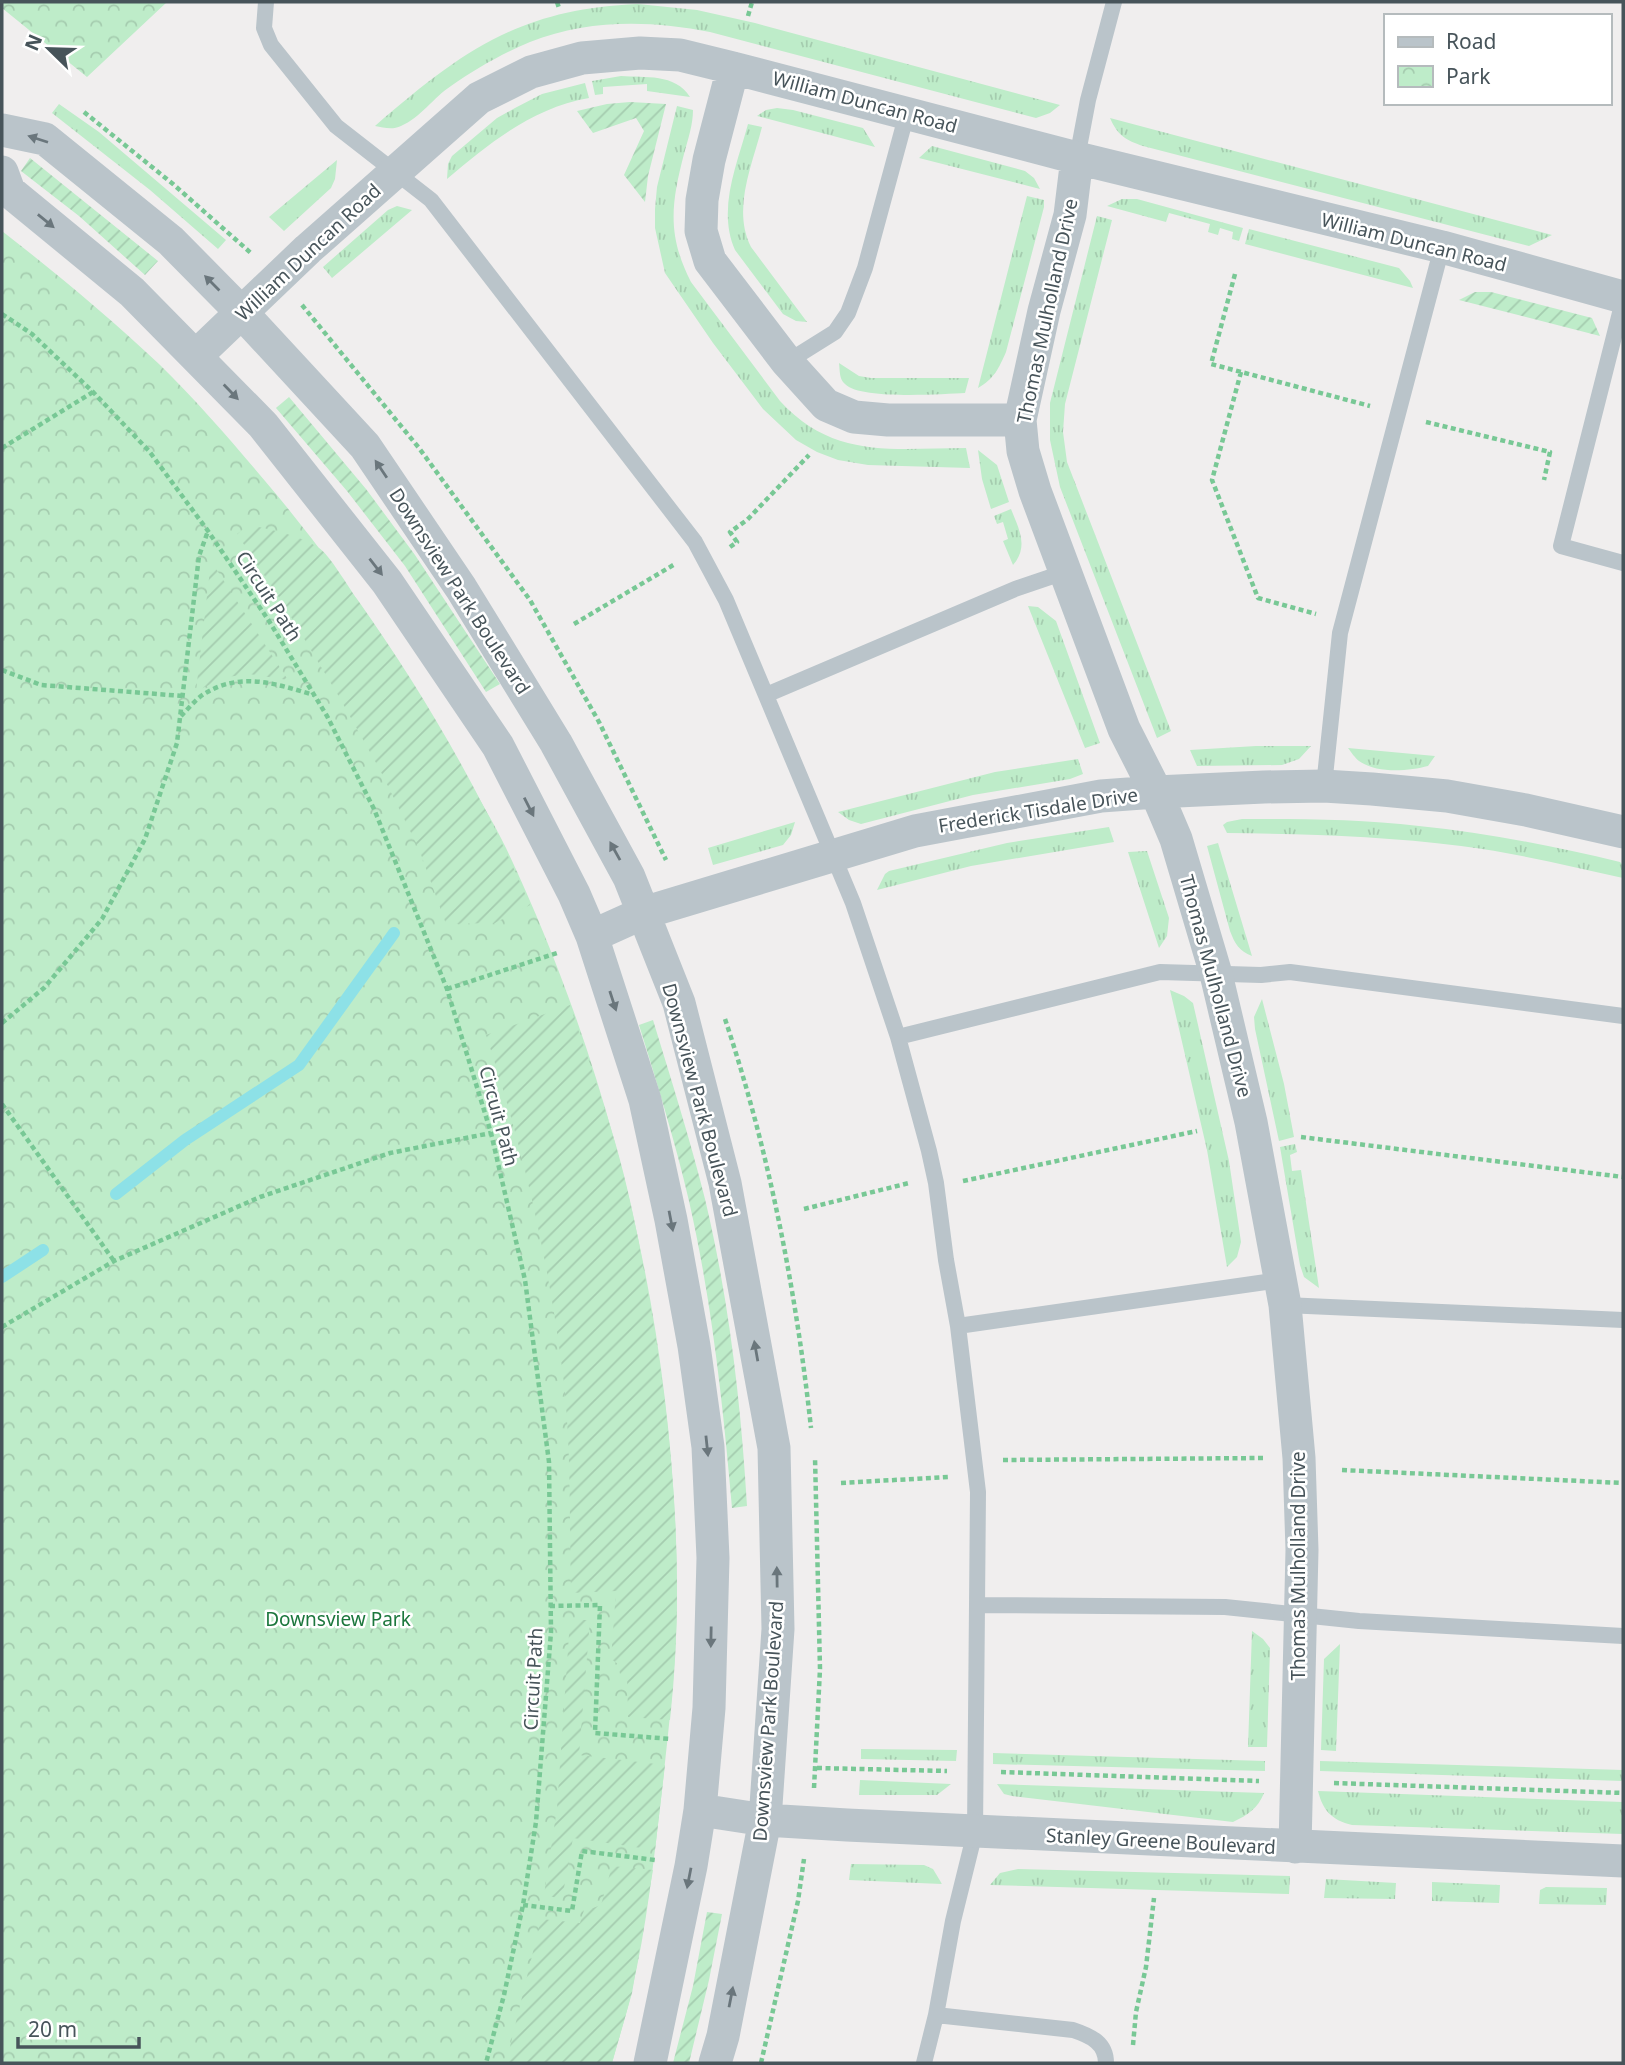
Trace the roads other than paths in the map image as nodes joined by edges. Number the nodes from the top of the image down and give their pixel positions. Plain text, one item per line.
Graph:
1 (265, 2) edge
2 (1114, 2) edge
3 (733, 68) junction
4 (907, 113) junction
5 (2, 130) edge
6 (1077, 158) junction
7 (2, 172) edge
8 (393, 172) junction
9 (1442, 247) junction
10 (1623, 299) edge
11 (242, 313) junction
12 (195, 356) junction
13 (787, 362) junction
14 (1020, 420) junction
15 (1623, 563) edge
16 (1065, 572) junction
17 (766, 695) junction
18 (1324, 786) junction
19 (1156, 792) junction
20 (1623, 832) edge
21 (834, 856) junction
22 (643, 913) junction
23 (592, 936) junction
24 (1216, 974) junction
25 (1623, 1016) edge
26 (898, 1037) junction
27 (1283, 1293) junction
28 (1623, 1320) edge
29 (958, 1326) junction
30 (978, 1605) junction
31 (1301, 1615) junction
32 (1623, 1636) edge
33 (699, 1810) junction
34 (765, 1819) junction
35 (975, 1832) junction
36 (1295, 1847) junction
37 (1623, 1861) edge
38 (936, 2015) junction
39 (650, 2063) edge
40 (715, 2063) edge
41 (924, 2063) edge
42 (1106, 2063) edge

1 - 8 lane
2 - 6 lane
3 - 4 street, William Duncan Road
3 - 8 street, William Duncan Road
3 - 13 street
4 - 6 street, William Duncan Road
4 - 13 lane
11 -> 5 street, Downsview Park Boulevard
6 - 9 street, William Duncan Road
6 - 14 street, Thomas Mulholland Drive
7 -> 12 street
8 - 11 street, William Duncan Road
8 - 17 lane
9 - 10 street, William Duncan Road
9 - 18 lane
10 - 15 lane
11 - 12 street, William Duncan Road
22 -> 11 street, Downsview Park Boulevard
12 -> 23 street
13 - 14 street
14 - 16 street, Thomas Mulholland Drive
16 - 17 lane
16 - 19 street, Thomas Mulholland Drive
17 - 21 lane
18 - 19 street, Frederick Tisdale Drive
18 - 20 street, Frederick Tisdale Drive
19 - 21 street, Frederick Tisdale Drive
19 - 24 street, Thomas Mulholland Drive
21 - 22 street, Frederick Tisdale Drive
21 - 26 lane
22 - 23 street, Frederick Tisdale Drive
34 -> 22 street, Downsview Park Boulevard
23 -> 33 street
24 - 25 lane
24 - 26 lane
24 - 27 street, Thomas Mulholland Drive
26 - 29 lane
27 - 28 lane
27 - 29 lane
27 - 31 street, Thomas Mulholland Drive
29 - 30 lane
30 - 31 lane
30 - 35 lane
31 - 32 lane
31 - 36 street, Thomas Mulholland Drive
33 - 34 street, Stanley Greene Boulevard
33 -> 39 street
34 - 35 street, Stanley Greene Boulevard
40 -> 34 street, Downsview Park Boulevard
35 - 36 street, Stanley Greene Boulevard
35 - 38 lane
36 - 37 street, Stanley Greene Boulevard
38 - 41 lane
38 - 42 lane

